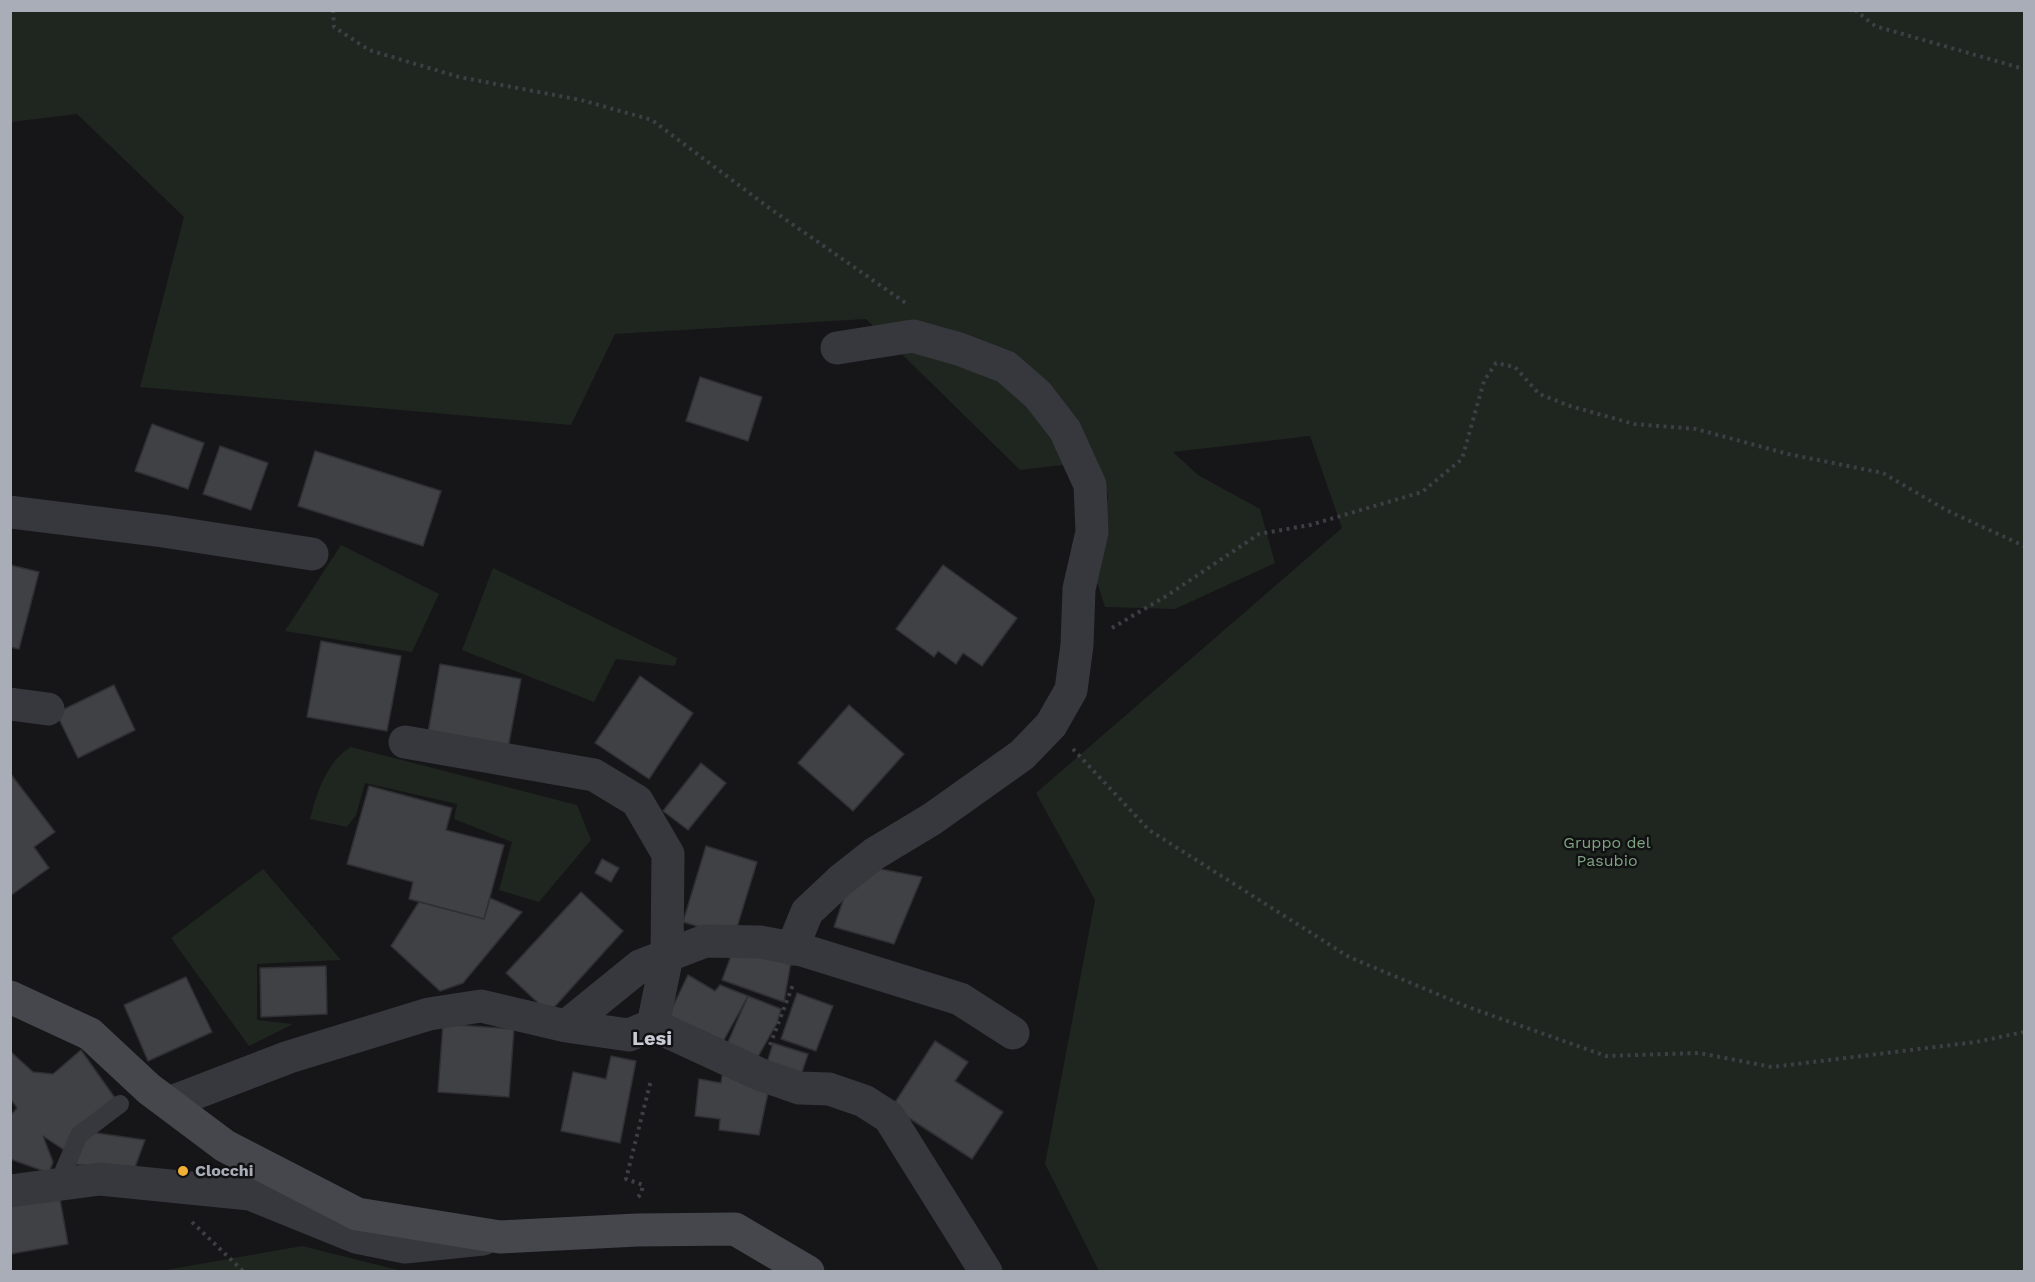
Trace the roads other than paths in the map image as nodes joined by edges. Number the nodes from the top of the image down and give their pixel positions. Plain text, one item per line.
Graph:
1 (837, 348) dead end
2 (10, 512) edge
3 (312, 554) dead end
4 (10, 704) edge
5 (48, 709) dead end
6 (405, 742) dead end
7 (792, 949) junction
8 (667, 956) junction
9 (10, 997) edge
10 (566, 1026) junction
11 (653, 1026) junction
12 (1013, 1033) dead end
13 (169, 1103) junction
14 (120, 1104) dead end
15 (58, 1184) junction
16 (10, 1191) edge
17 (500, 1237) junction
18 (808, 1272) edge
19 (986, 1272) edge

1 - 7 street
2 - 3 street
4 - 5 street
6 - 8 street
7 - 8 street
7 - 12 street
8 - 10 street
8 - 11 street
9 - 13 street
10 - 11 street
10 - 13 street
11 - 19 street
13 - 17 street
14 - 15 lane
15 - 16 street
15 - 17 street
17 - 18 street

